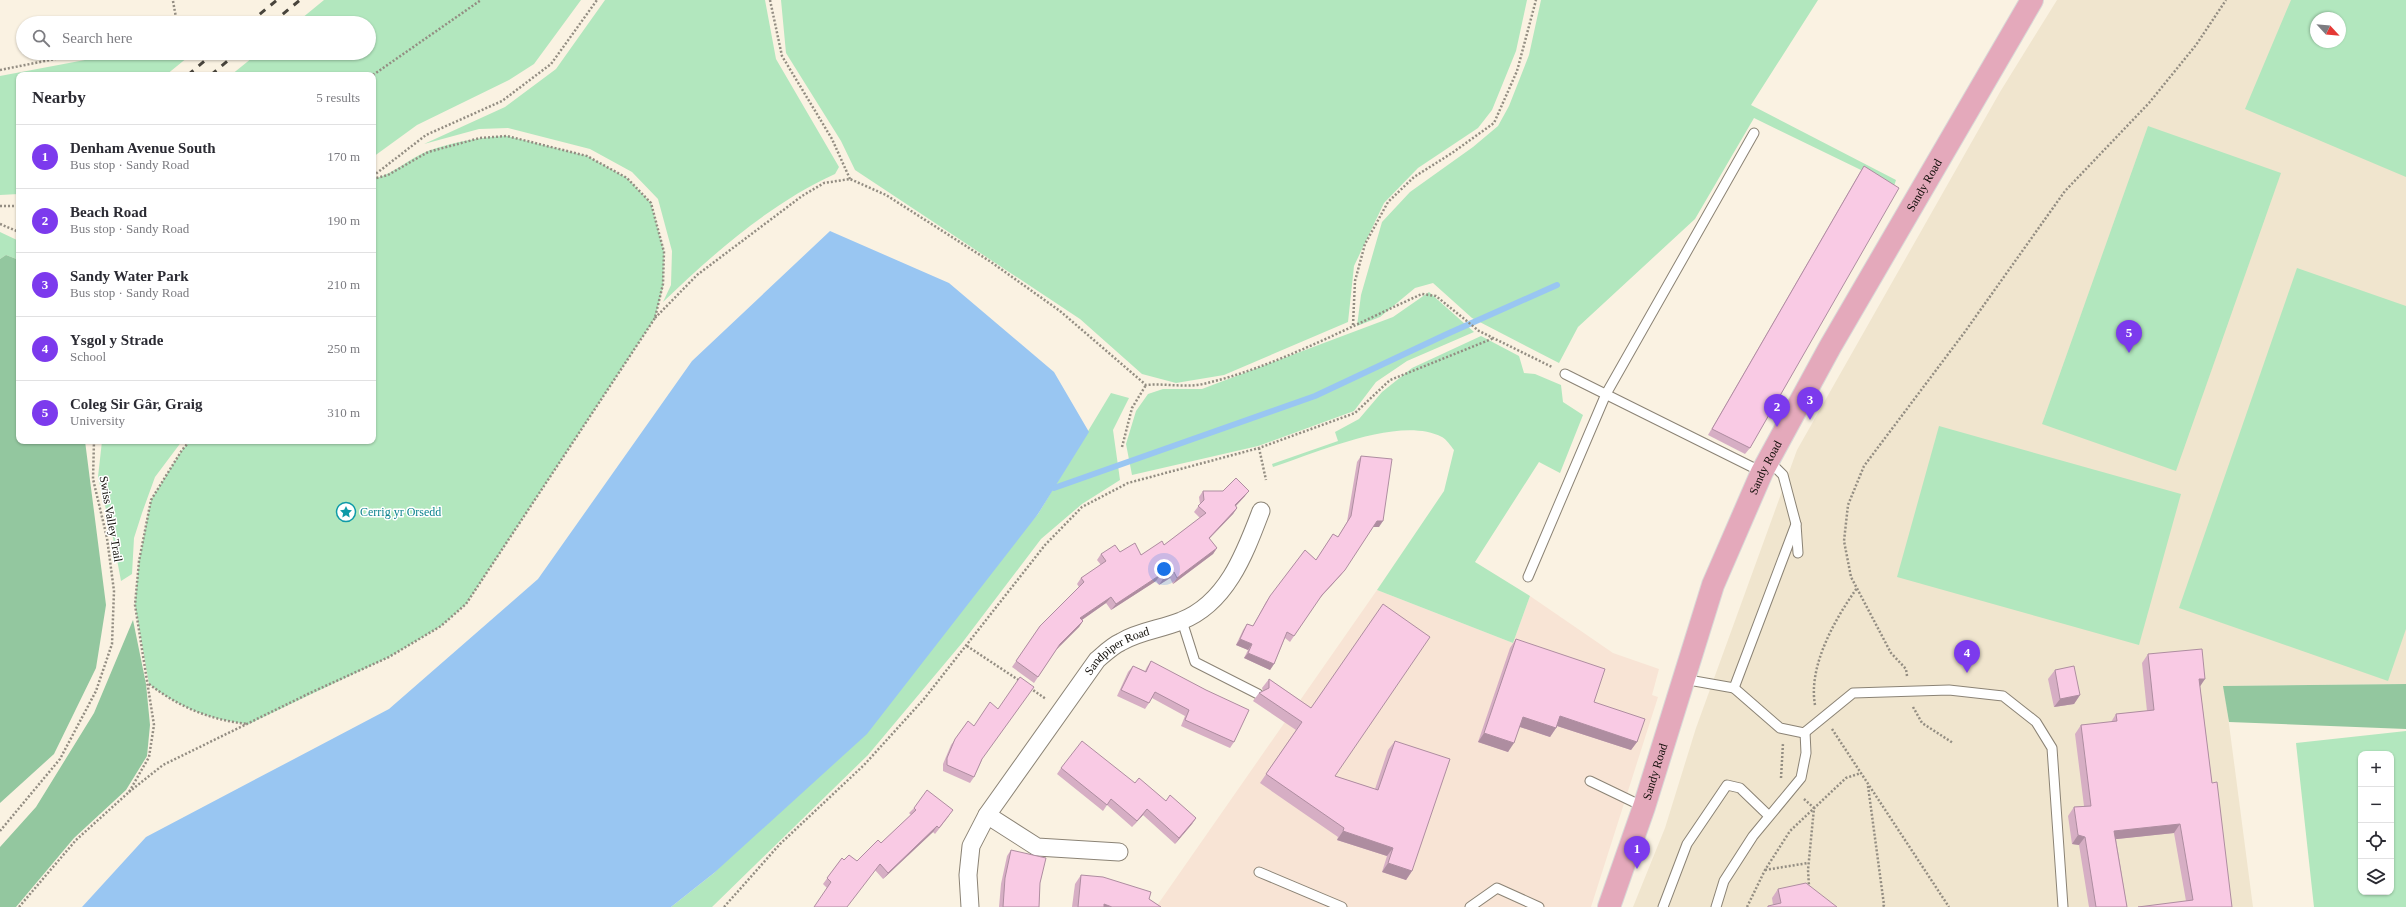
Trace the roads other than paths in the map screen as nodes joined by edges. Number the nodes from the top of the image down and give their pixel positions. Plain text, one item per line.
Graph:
1 (2032, 0) edge
2 (1754, 133) dead end
3 (1565, 374) road end
4 (1606, 394) junction
5 (1765, 466) junction
6 (1261, 511) dead end
7 (1796, 524) junction
8 (1798, 552) dead end
9 (1528, 577) dead end
10 (1182, 621) junction
11 (1682, 679) junction
12 (1734, 688) junction
13 (1258, 694) edge
14 (1805, 732) junction
15 (1590, 781) dead end
16 (1644, 807) junction
17 (1768, 815) junction
18 (987, 816) junction
19 (1119, 852) dead end
20 (1259, 872) dead end
21 (970, 907) edge
22 (1342, 907) edge
23 (1470, 907) edge
24 (1540, 907) edge
25 (1609, 907) edge
26 (1663, 907) edge
27 (1716, 907) edge
28 (2063, 907) edge

1 - 5 main road, Sandy Road
2 - 4 lane
3 - 4 lane
4 - 5 lane
4 - 9 lane
5 - 7 lane
5 - 11 main road, Sandy Road
6 - 10 street, Sandpiper Road
7 - 8 lane
7 - 12 lane
10 - 13 lane
10 - 18 street, Sandpiper Road
11 - 12 lane
11 - 16 main road, Sandy Road
12 - 14 lane
14 - 17 lane
14 - 28 lane
15 - 16 lane
16 - 25 main road, Sandy Road
17 - 26 lane
17 - 27 lane
18 - 19 street
18 - 21 street, Sandpiper Road
20 - 22 lane
23 - 24 lane

